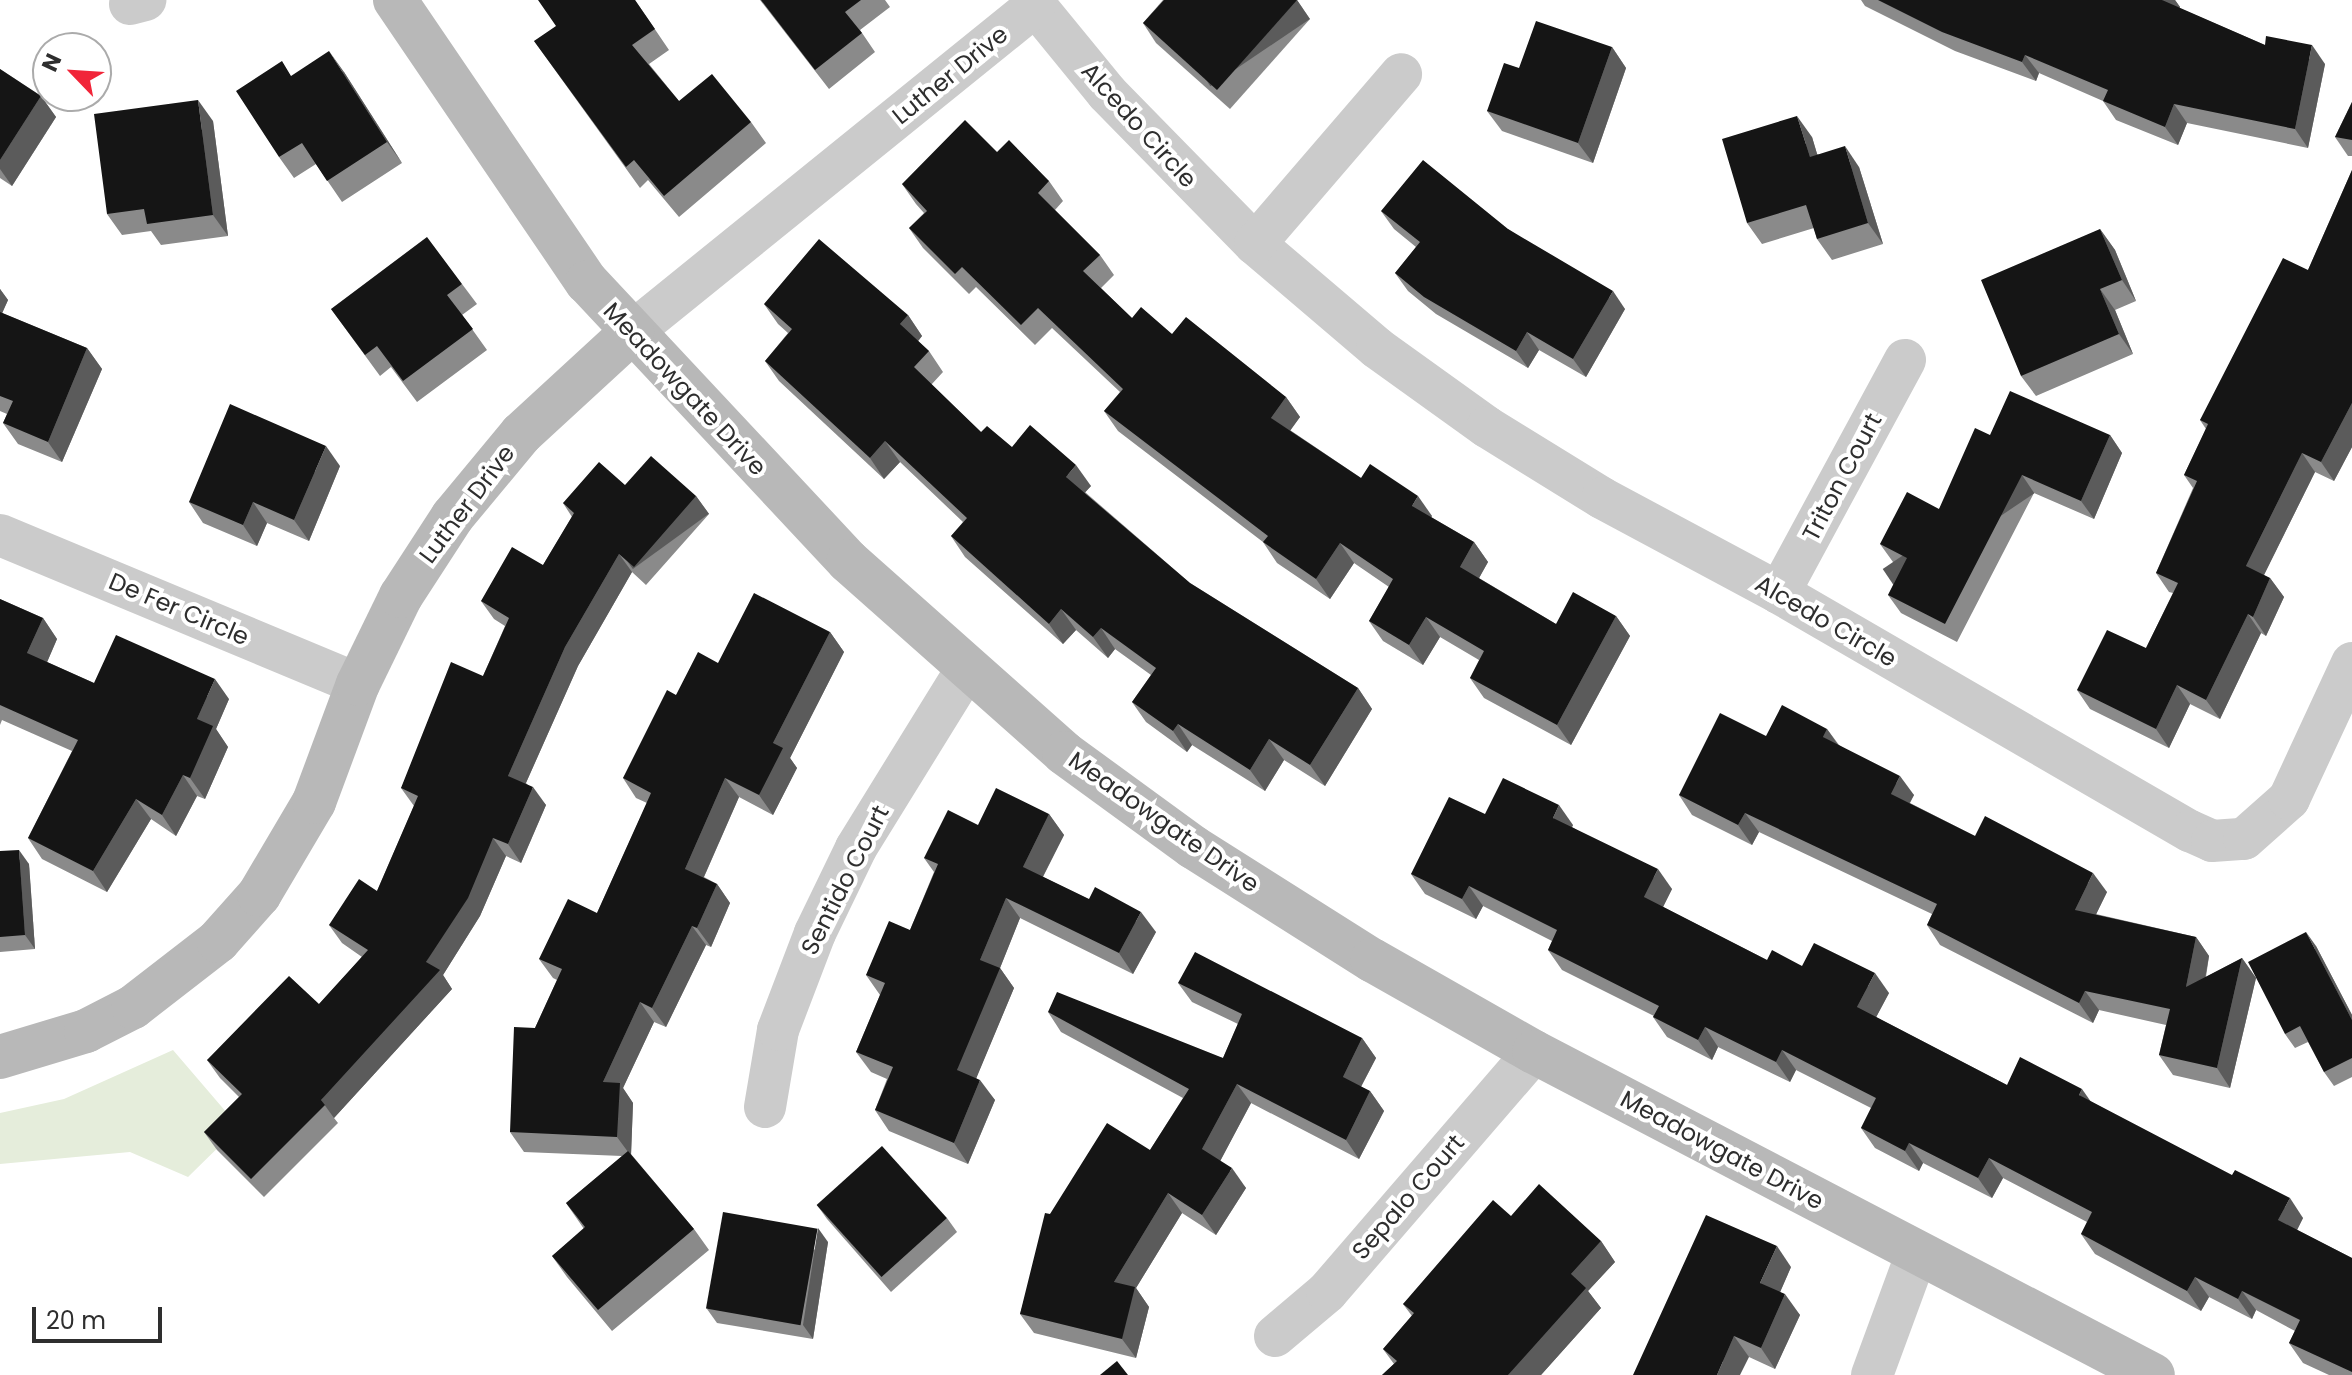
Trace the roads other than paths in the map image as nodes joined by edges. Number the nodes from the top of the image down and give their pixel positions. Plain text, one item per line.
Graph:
1 (395, 0) edge
2 (1033, 3) edge
3 (1401, 74) dead end
4 (1255, 244) junction
5 (632, 332) junction
6 (1905, 360) dead end
7 (0, 535) edge
8 (1779, 593) junction
9 (2352, 663) edge
10 (966, 670) junction
11 (358, 684) junction
12 (1534, 1052) junction
13 (0, 1057) edge
14 (765, 1107) dead end
15 (1917, 1253) junction
16 (1275, 1336) dead end
17 (1872, 1375) edge
18 (2153, 1375) edge

1 - 5 street, Meadowgate Drive
2 - 4 street, Alcedo Circle
2 - 5 street, Luther Drive
3 - 4 street
4 - 8 street, Alcedo Circle
5 - 10 street, Meadowgate Drive
5 - 11 street, Luther Drive
6 - 8 street, Triton Court
7 - 11 street, De Fer Circle
8 - 9 street, Alcedo Circle
10 - 12 street, Meadowgate Drive
10 - 14 street, Sentido Court
11 - 13 street, Luther Drive
12 - 15 street, Meadowgate Drive
12 - 16 street, Sepalo Court
15 - 17 street
15 - 18 street, Meadowgate Drive

